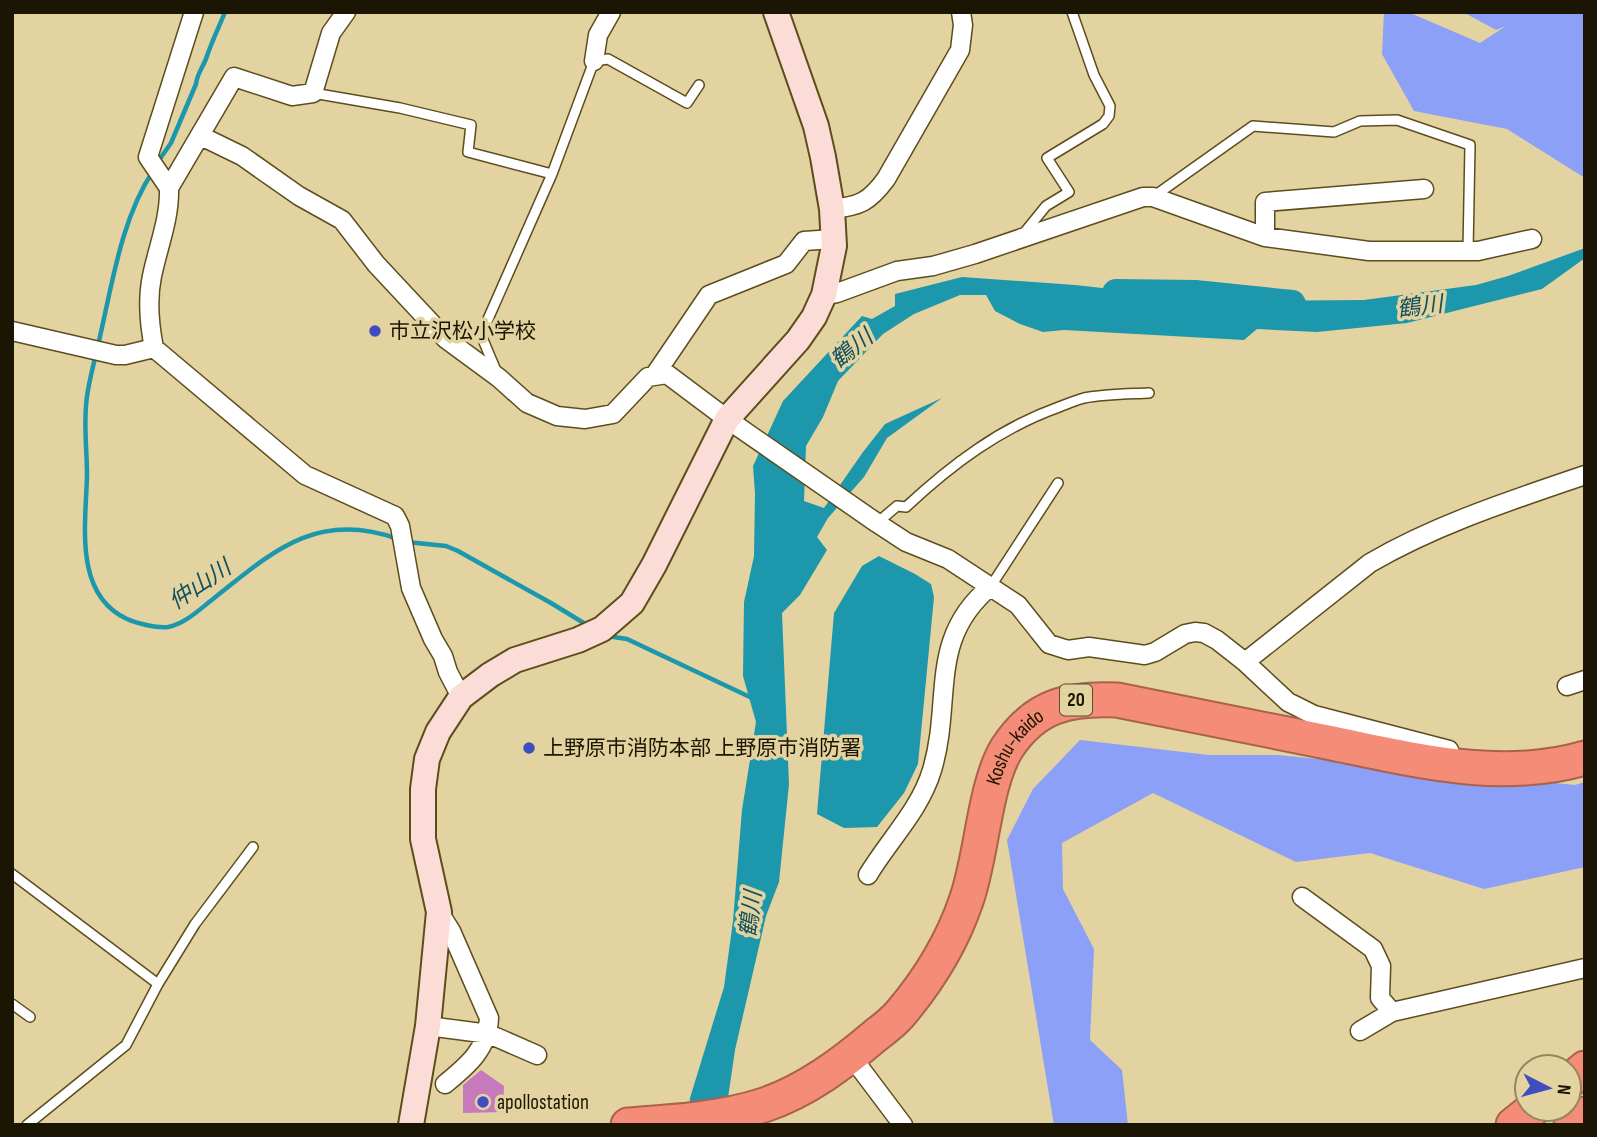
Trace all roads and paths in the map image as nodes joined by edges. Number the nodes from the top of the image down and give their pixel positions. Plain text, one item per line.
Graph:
1 (194, 12) edge
2 (346, 12) edge
3 (611, 12) edge
4 (776, 12) edge
5 (961, 12) edge
6 (1072, 12) edge
7 (594, 61) junction
8 (699, 85) dead end
9 (313, 93) junction
10 (201, 136) junction
11 (552, 174) junction
12 (169, 188) junction
13 (1424, 189) dead end
14 (1153, 197) junction
15 (832, 209) junction
16 (1265, 237) junction
17 (1020, 238) junction
18 (834, 239) junction
19 (1532, 239) dead end
20 (1468, 251) junction
21 (824, 295) junction
22 (12, 331) edge
23 (154, 348) junction
24 (654, 376) junction
25 (499, 377) junction
26 (1149, 393) dead end
27 (736, 424) junction
28 (1585, 475) edge
29 (1058, 483) dead end
30 (877, 523) junction
31 (991, 586) junction
32 (1245, 662) junction
33 (1585, 680) edge
34 (1567, 686) dead end
35 (461, 697) junction
36 (1585, 758) edge
37 (1478, 768) junction
38 (253, 847) dead end
39 (12, 874) edge
40 (868, 876) dead end
41 (1302, 897) dead end
42 (439, 912) junction
43 (1585, 968) edge
44 (158, 984) junction
45 (12, 1003) edge
46 (1392, 1012) junction
47 (30, 1017) dead end
48 (428, 1026) junction
49 (1360, 1031) dead end
50 (489, 1034) junction
51 (537, 1055) dead end
52 (851, 1056) junction
53 (445, 1084) dead end
54 (1585, 1114) edge
55 (27, 1125) edge
56 (411, 1125) edge
57 (628, 1125) edge
58 (903, 1125) edge
59 (1571, 1125) edge

1 - 12 street
2 - 9 street
3 - 7 street
4 - 15 street
5 - 15 street
6 - 17 lane
7 - 8 lane
7 - 11 lane
9 - 10 street
9 - 11 lane
10 - 12 street
10 - 25 street
11 - 25 lane
12 - 23 street
13 - 16 street
14 - 16 street
14 - 17 street
14 - 20 lane
15 - 18 street
16 - 20 street
17 - 21 street
18 - 21 street
18 - 24 street
19 - 20 street
21 - 27 street
22 - 23 street
23 - 35 street
24 - 25 street
24 - 27 street
26 - 30 lane
27 - 30 street
27 - 35 street
28 - 32 street
29 - 31 lane
30 - 31 street
31 - 32 street
31 - 40 street
32 - 37 street
33 - 34 street
35 - 42 street
36 - 37 highway, Koshu-kaido / 20
37 - 52 highway, Koshu-kaido / 20
38 - 44 lane
39 - 44 lane
41 - 46 street
42 - 48 street
42 - 50 street
43 - 46 street
44 - 55 lane
45 - 47 lane
46 - 49 street
48 - 50 street
48 - 56 street
50 - 51 street
50 - 53 street
52 - 57 highway, Koshu-kaido / 20
52 - 58 street
54 - 59 highway

